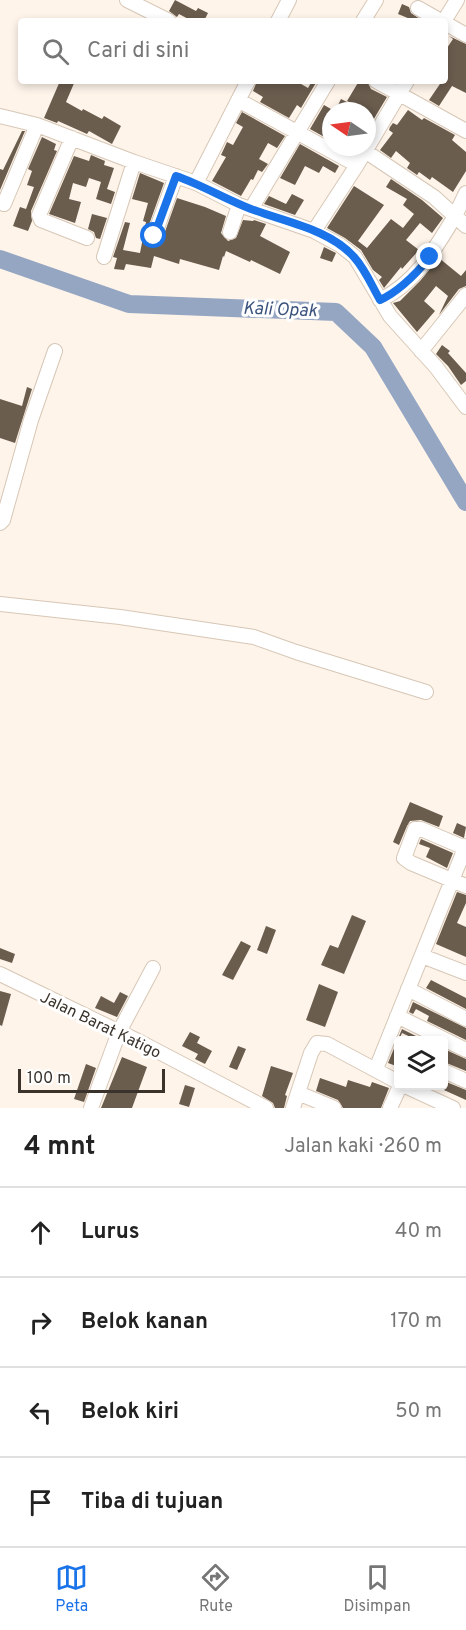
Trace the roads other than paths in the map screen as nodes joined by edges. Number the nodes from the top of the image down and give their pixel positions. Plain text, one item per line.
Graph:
1 (127, 0) edge
2 (289, 0) edge
3 (376, 0) edge
4 (457, 0) edge
5 (417, 8) dead end
6 (163, 18) edge
7 (280, 18) edge
8 (365, 18) edge
9 (436, 18) edge
10 (446, 18) edge
11 (448, 25) edge
12 (466, 35) edge
13 (246, 84) edge
14 (326, 84) edge
15 (381, 84) edge
16 (404, 84) edge
17 (398, 94) junction
18 (238, 100) junction
19 (0, 116) edge
20 (37, 125) junction
21 (466, 131) edge
22 (298, 132) junction
23 (376, 133) edge
24 (72, 138) junction
25 (363, 156) edge
26 (371, 156) edge
27 (134, 162) junction
28 (357, 165) junction
29 (176, 176) junction
30 (196, 183) junction
31 (466, 193) edge
32 (4, 204) dead end
33 (245, 207) junction
34 (455, 216) junction
35 (466, 226) edge
36 (314, 231) junction
37 (230, 232) dead end
38 (154, 236) dead end
39 (87, 238) dead end
40 (104, 257) dead end
41 (466, 295) edge
42 (380, 300) junction
43 (55, 351) dead end
44 (421, 351) junction
45 (466, 407) edge
46 (0, 523) edge
47 (0, 604) edge
48 (426, 692) dead end
49 (465, 847) edge
50 (452, 881) junction
51 (466, 886) edge
52 (422, 956) junction
53 (153, 968) dead end
54 (466, 973) edge
55 (0, 974) edge
56 (408, 989) junction
57 (397, 1016) junction
58 (466, 1019) edge
59 (119, 1032) junction
60 (392, 1048) edge
61 (466, 1050) edge
62 (376, 1069) junction
63 (448, 1073) edge
64 (394, 1081) edge
65 (466, 1081) edge
66 (397, 1090) edge
67 (414, 1090) edge
68 (298, 1093) junction
69 (91, 1108) edge
70 (266, 1108) edge
71 (293, 1108) edge
72 (334, 1108) edge
73 (390, 1108) edge
74 (453, 1108) edge

1 - 6 street
2 - 7 street
3 - 8 street
4 - 10 street
5 - 9 street
11 - 12 street
13 - 18 street
14 - 22 street
15 - 17 street
16 - 17 street
17 - 21 street
17 - 23 street
18 - 22 street
18 - 30 street
19 - 20 street
20 - 24 street
20 - 32 street
22 - 28 street
22 - 33 street
24 - 27 street
24 - 39 street
25 - 28 street
26 - 34 street
27 - 29 street
27 - 40 street
28 - 36 street
29 - 30 street
29 - 38 street
30 - 33 street
31 - 34 street
33 - 36 street
33 - 37 street
34 - 35 street
34 - 42 street
36 - 42 street
41 - 44 street
42 - 44 street
43 - 46 street
44 - 45 street
47 - 48 street
49 - 50 street
49 - 50 street
50 - 51 street
50 - 52 street
52 - 54 street
52 - 56 street
53 - 59 street
55 - 59 street, Jalan Barat Katigo
56 - 57 street
56 - 58 street
57 - 60 street
57 - 61 street
59 - 69 street
59 - 70 street, Jalan Barat Katigo
60 - 62 street
62 - 64 street
62 - 68 street
63 - 65 street
66 - 73 street
67 - 74 street
68 - 71 street
68 - 72 street

